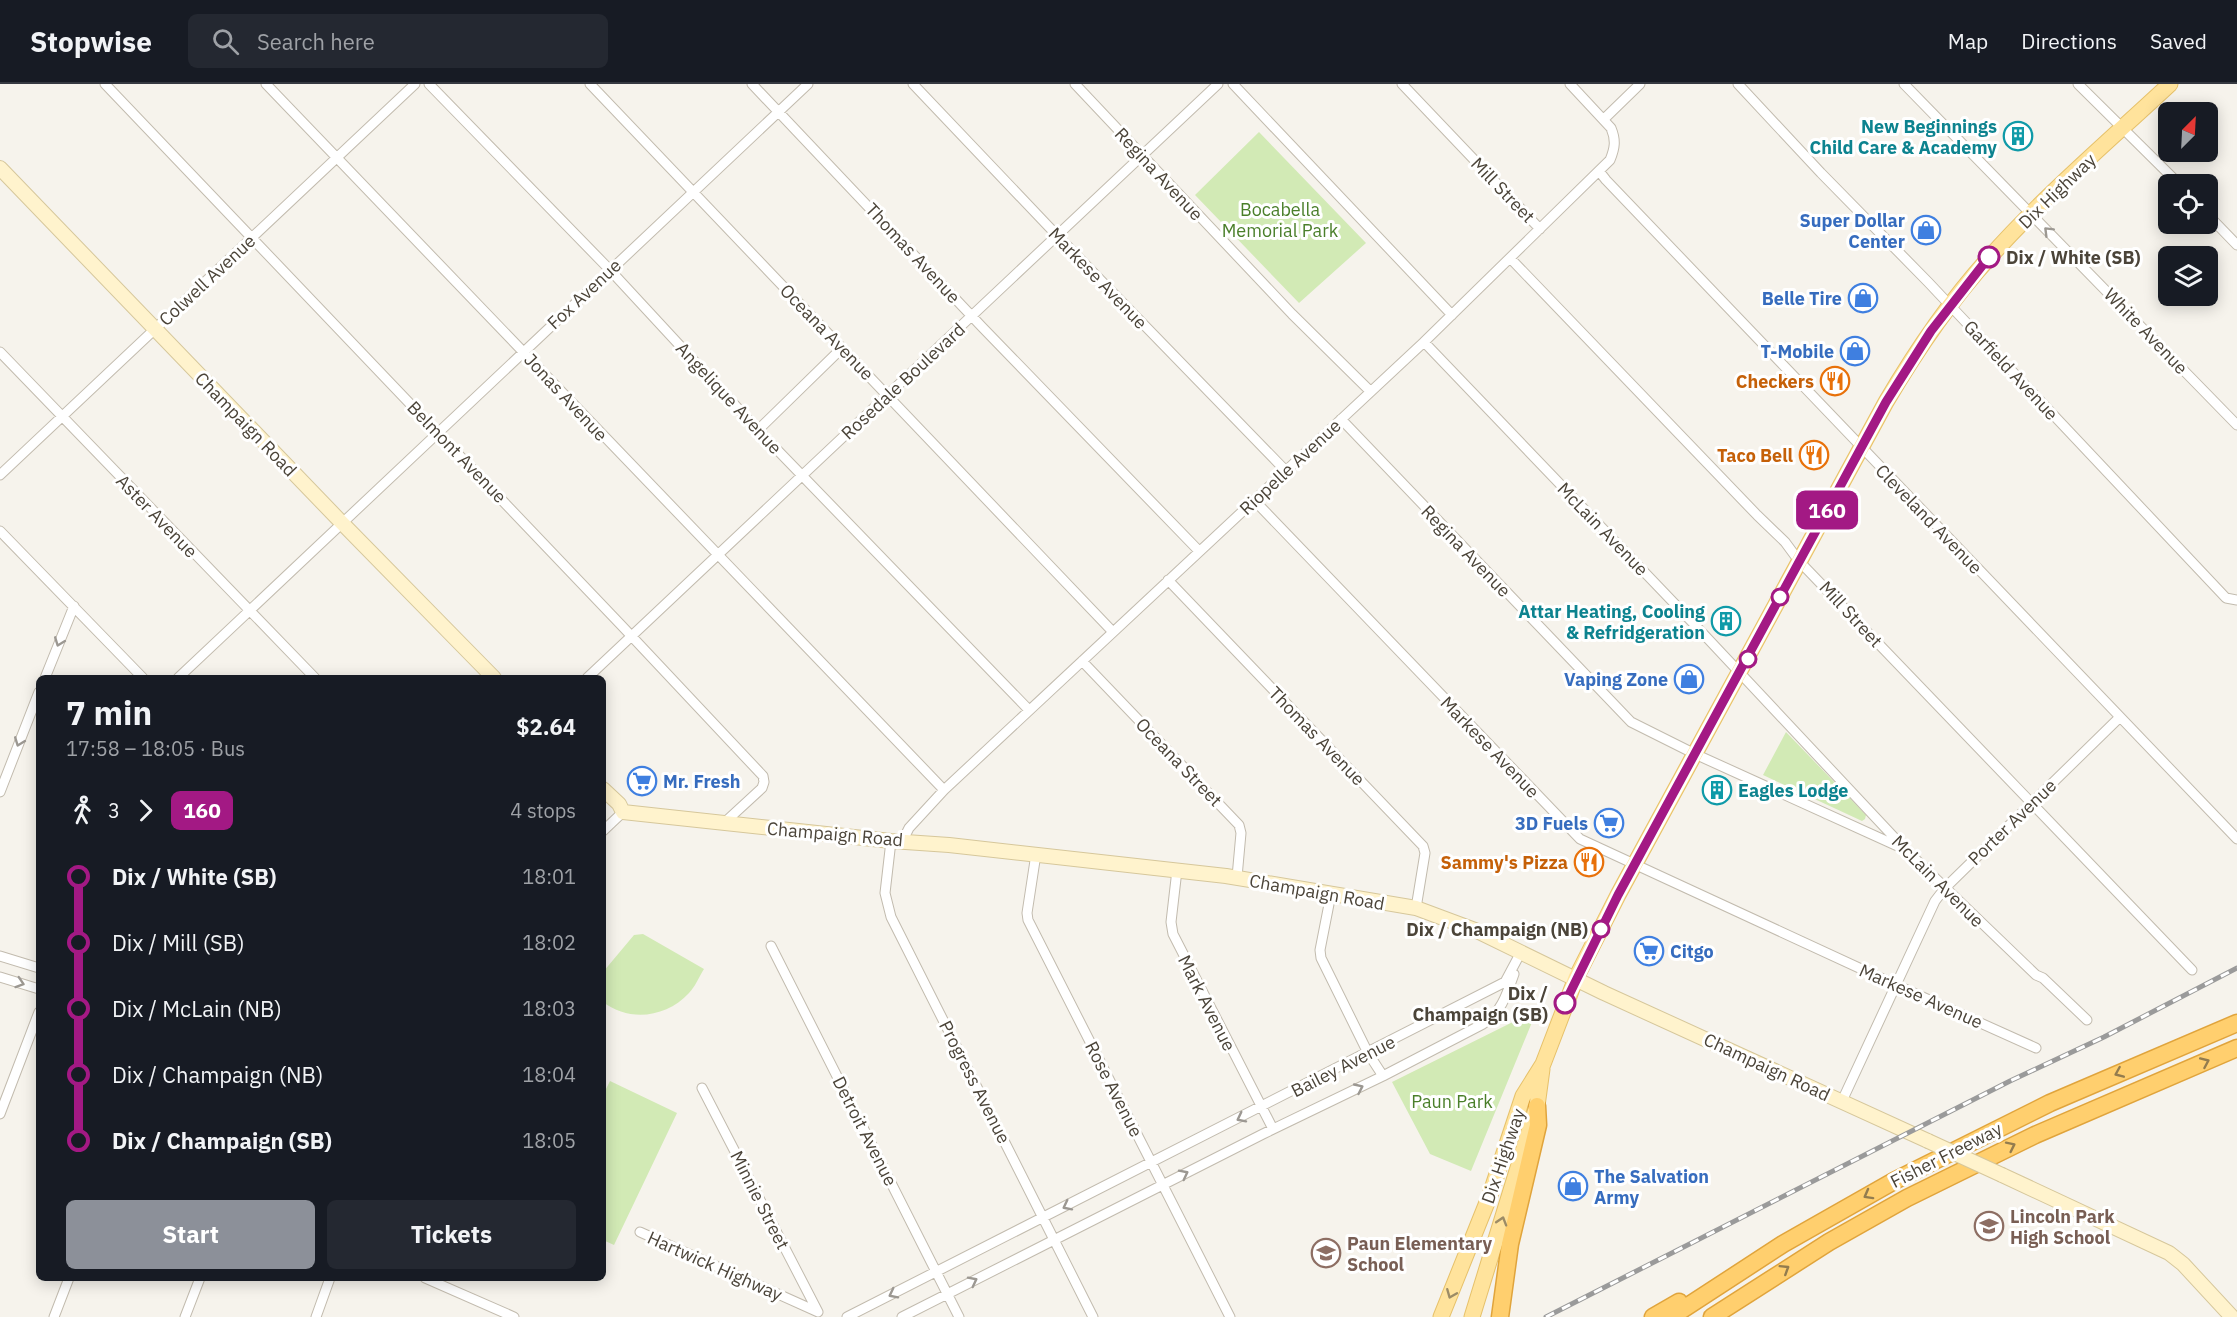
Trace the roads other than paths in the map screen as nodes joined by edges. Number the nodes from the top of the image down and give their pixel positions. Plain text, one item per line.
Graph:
1 (105, 84) edge
2 (266, 84) edge
3 (415, 84) edge
4 (429, 84) edge
5 (590, 84) edge
6 (752, 84) edge
7 (808, 84) edge
8 (913, 84) edge
9 (1076, 84) edge
10 (1218, 84) edge
11 (1233, 84) edge
12 (1402, 84) edge
13 (1570, 84) edge
14 (1640, 84) edge
15 (1738, 84) edge
16 (1904, 84) edge
17 (2078, 84) edge
18 (2170, 84) edge
19 (779, 111) junction
20 (1604, 119) junction
21 (2124, 128) junction
22 (1142, 156) junction
23 (337, 158) junction
24 (0, 168) edge
25 (1599, 171) junction
26 (2169, 174) edge
27 (694, 192) junction
28 (2032, 214) junction
29 (2218, 225) edge
30 (1540, 229) junction
31 (1058, 236) junction
32 (252, 238) junction
33 (2237, 245) edge
34 (1510, 258) junction
35 (610, 270) junction
36 (1949, 306) junction
37 (1452, 315) junction
38 (973, 317) junction
39 (154, 330) junction
40 (1424, 342) junction
41 (842, 348) junction
42 (0, 352) edge
43 (524, 352) junction
44 (1370, 391) junction
45 (888, 396) junction
46 (62, 417) junction
47 (1341, 419) junction
48 (2237, 425) edge
49 (758, 430) junction
50 (438, 432) junction
51 (1861, 448) junction
52 (1285, 470) junction
53 (802, 475) junction
54 (0, 476) edge
55 (1254, 500) junction
56 (342, 524) junction
57 (0, 531) edge
58 (1199, 551) junction
59 (717, 556) junction
60 (1799, 561) junction
61 (1168, 580) junction
62 (2236, 601) edge
63 (74, 606) junction
64 (249, 611) junction
65 (1113, 632) junction
66 (632, 636) junction
67 (1082, 661) junction
68 (1740, 674) junction
69 (46, 675) edge
70 (140, 675) edge
71 (181, 675) edge
72 (312, 675) edge
73 (491, 675) edge
74 (590, 675) edge
75 (36, 700) edge
76 (1029, 710) junction
77 (2120, 717) junction
78 (1695, 754) junction
79 (944, 790) junction
80 (0, 792) edge
81 (606, 792) edge
82 (2032, 803) junction
83 (623, 813) junction
84 (724, 823) junction
85 (606, 828) edge
86 (2237, 839) edge
87 (897, 841) junction
88 (1906, 850) junction
89 (1036, 854) junction
90 (1634, 865) junction
91 (1177, 870) junction
92 (1237, 877) junction
93 (1945, 888) junction
94 (1331, 894) junction
95 (1416, 908) junction
96 (771, 946) dead end
97 (1521, 952) junction
98 (0, 956) edge
99 (36, 967) edge
100 (2192, 970) dead end
101 (0, 976) edge
102 (1576, 978) junction
103 (1896, 986) junction
104 (36, 988) edge
105 (36, 1020) edge
106 (2087, 1020) dead end
107 (2237, 1023) edge
108 (2036, 1048) dead end
109 (2237, 1048) edge
110 (1368, 1053) junction
111 (1542, 1065) junction
112 (1383, 1076) junction
113 (702, 1088) dead end
114 (1842, 1101) junction
115 (1537, 1106) junction
116 (1261, 1107) junction
117 (0, 1114) edge
118 (1273, 1129) junction
119 (1151, 1163) junction
120 (1162, 1185) junction
121 (1043, 1218) junction
122 (640, 1232) dead end
123 (1054, 1239) junction
124 (936, 1272) junction
125 (68, 1281) edge
126 (199, 1281) edge
127 (329, 1281) edge
128 (431, 1281) edge
129 (1718, 1286) junction
130 (947, 1294) junction
131 (819, 1315) edge
132 (1718, 1315) edge
133 (54, 1317) edge
134 (185, 1317) edge
135 (316, 1317) edge
136 (514, 1317) edge
137 (847, 1317) edge
138 (902, 1317) edge
139 (958, 1317) edge
140 (1093, 1317) edge
141 (1230, 1317) edge
142 (1441, 1317) edge
143 (1472, 1317) edge
144 (1500, 1317) edge
145 (1653, 1317) edge
146 (1671, 1317) edge
147 (2232, 1317) edge

1 - 32 street, Belmont Avenue
2 - 23 street, Jonas Avenue
3 - 23 street, Colwell Avenue
4 - 35 street, Angelique Avenue
5 - 27 street, Oceana Avenue
6 - 19 street, Thomas Avenue
7 - 19 street, Fox Avenue
8 - 31 street, Markese Avenue
9 - 22 street, Regina Avenue
10 - 22 street, Rosedale Boulevard
11 - 37 street
12 - 30 street, Mill Street
13 - 20 street
14 - 20 street
15 - 36 street, Garfield Avenue
16 - 28 street, White Avenue
17 - 21 street
18 - 21 main road, Dix Highway
19 - 27 street, Fox Avenue
19 - 38 street, Thomas Avenue
20 - 25 street, Riopelle Avenue
21 - 26 street
21 - 28 main road, Dix Highway
22 - 31 street, Rosedale Boulevard
22 - 44 street, Regina Avenue
23 - 32 street, Colwell Avenue
23 - 43 street, Jonas Avenue
24 - 39 street, Champaign Road
25 - 30 street, Riopelle Avenue
25 - 51 street, Cleveland Avenue
27 - 35 street, Fox Avenue
27 - 41 street, Oceana Avenue
28 - 36 main road, Dix Highway
48 -> 28 street, White Avenue
29 - 33 street
30 - 34 street, Riopelle Avenue
31 - 38 street, Rosedale Boulevard
31 - 52 street, Markese Avenue
32 - 39 street, Colwell Avenue
32 - 50 street, Belmont Avenue
34 - 37 street, Riopelle Avenue
34 - 60 street, Mill Street
35 - 43 street, Fox Avenue
35 - 49 street, Angelique Avenue
36 - 51 main road, Dix Highway
36 - 62 street, Garfield Avenue
37 - 40 street, Riopelle Avenue
38 - 45 street, Rosedale Boulevard
38 - 58 street, Thomas Avenue
39 - 46 street, Colwell Avenue
39 - 56 street, Champaign Road
40 - 44 street, Riopelle Avenue
40 - 68 street, McLain Avenue
41 - 45 street, Oceana Avenue
41 - 49 street
42 - 46 street, Aster Avenue
43 - 50 street, Fox Avenue
43 - 59 street, Jonas Avenue
44 - 47 street, Riopelle Avenue
45 - 53 street, Rosedale Boulevard
45 - 65 street, Oceana Avenue
46 - 54 street, Colwell Avenue
46 - 64 street, Aster Avenue
47 - 52 street, Riopelle Avenue
47 - 78 street, Regina Avenue
49 - 53 street, Angelique Avenue
50 - 56 street, Fox Avenue
50 - 66 street, Belmont Avenue
51 - 60 main road, Dix Highway
51 - 77 street, Cleveland Avenue
52 - 55 street, Riopelle Avenue
53 - 59 street, Rosedale Boulevard
53 - 76 street, Angelique Avenue
55 - 58 street, Riopelle Avenue
55 - 90 street, Markese Avenue
56 - 64 street, Fox Avenue
56 - 73 street, Champaign Road
57 - 63 street
58 - 61 street, Riopelle Avenue
59 - 66 street, Rosedale Boulevard
59 - 79 street, Jonas Avenue
60 - 68 main road, Dix Highway
60 - 82 street, Mill Street
61 - 65 street, Riopelle Avenue
61 - 95 street, Thomas Avenue
63 -> 69 street
63 - 70 street
64 - 71 street, Fox Avenue
64 - 72 street, Aster Avenue
65 - 67 street, Riopelle Avenue
66 - 74 street, Rosedale Boulevard
66 - 84 street, Belmont Avenue
67 - 76 street, Riopelle Avenue
67 - 92 street, Oceana Street
68 - 78 main road, Dix Highway
68 - 88 street, McLain Avenue
75 -> 80 street
76 - 79 street, Riopelle Avenue
77 - 82 street, Porter Avenue
77 - 86 street, Cleveland Avenue
78 - 88 street, Regina Avenue
78 - 90 main road, Dix Highway
79 - 87 street, Riopelle Avenue
81 - 83 street
82 - 93 street, Porter Avenue
82 - 100 street, Mill Street
83 - 84 street, Champaign Road
83 - 85 street
84 - 87 street, Champaign Road
87 - 89 street, Champaign Road
87 - 121 street, Progress Avenue
88 - 93 street, McLain Avenue
89 - 91 street, Champaign Road
89 - 119 street, Rose Avenue
90 - 102 main road, Dix Highway
90 - 103 street, Markese Avenue
91 - 92 street, Champaign Road
91 - 116 street, Mark Avenue
92 - 94 street, Champaign Road
93 - 103 street, Porter Avenue
93 - 106 street, McLain Avenue
94 - 95 street, Champaign Road
94 - 110 street
95 - 97 street, Champaign Road
96 - 124 street, Detroit Avenue
97 - 102 street, Champaign Road
97 - 110 street, Bailey Avenue
97 - 112 street, Bailey Avenue
98 - 99 street
101 -> 104 street
102 - 111 main road, Dix Highway
102 - 114 street, Champaign Road
103 - 108 street, Markese Avenue
103 - 114 street, Porter Avenue
105 - 117 street
107 -> 129 highway, Fisher Freeway
132 -> 109 highway, Fisher Freeway
110 - 112 street
110 - 116 street, Bailey Avenue
111 - 115 main road, Dix Highway
111 -> 142 main road, Dix Highway
118 -> 112 street, Bailey Avenue
113 - 131 street, Minnie Street
114 - 147 street, Champaign Road, bridge
143 -> 115 main road, Dix Highway
115 - 144 highway
116 - 118 street, Mark Avenue
116 -> 119 street, Bailey Avenue
120 -> 118 street, Bailey Avenue
119 - 120 street, Rose Avenue
119 -> 121 street, Bailey Avenue
120 - 123 street, Bailey Avenue
120 - 141 street, Rose Avenue
121 - 123 street, Progress Avenue
121 - 124 street, Bailey Avenue
122 - 131 street, Hartwick Highway
130 -> 123 street, Bailey Avenue
123 - 140 street, Progress Avenue
124 - 130 street, Detroit Avenue
124 -> 137 street, Bailey Avenue
125 - 133 street
126 - 134 street
127 - 135 street
128 - 136 street
129 - 145 highway
129 - 146 highway, Fisher Freeway
130 - 138 street, Bailey Avenue
130 - 139 street, Detroit Avenue

